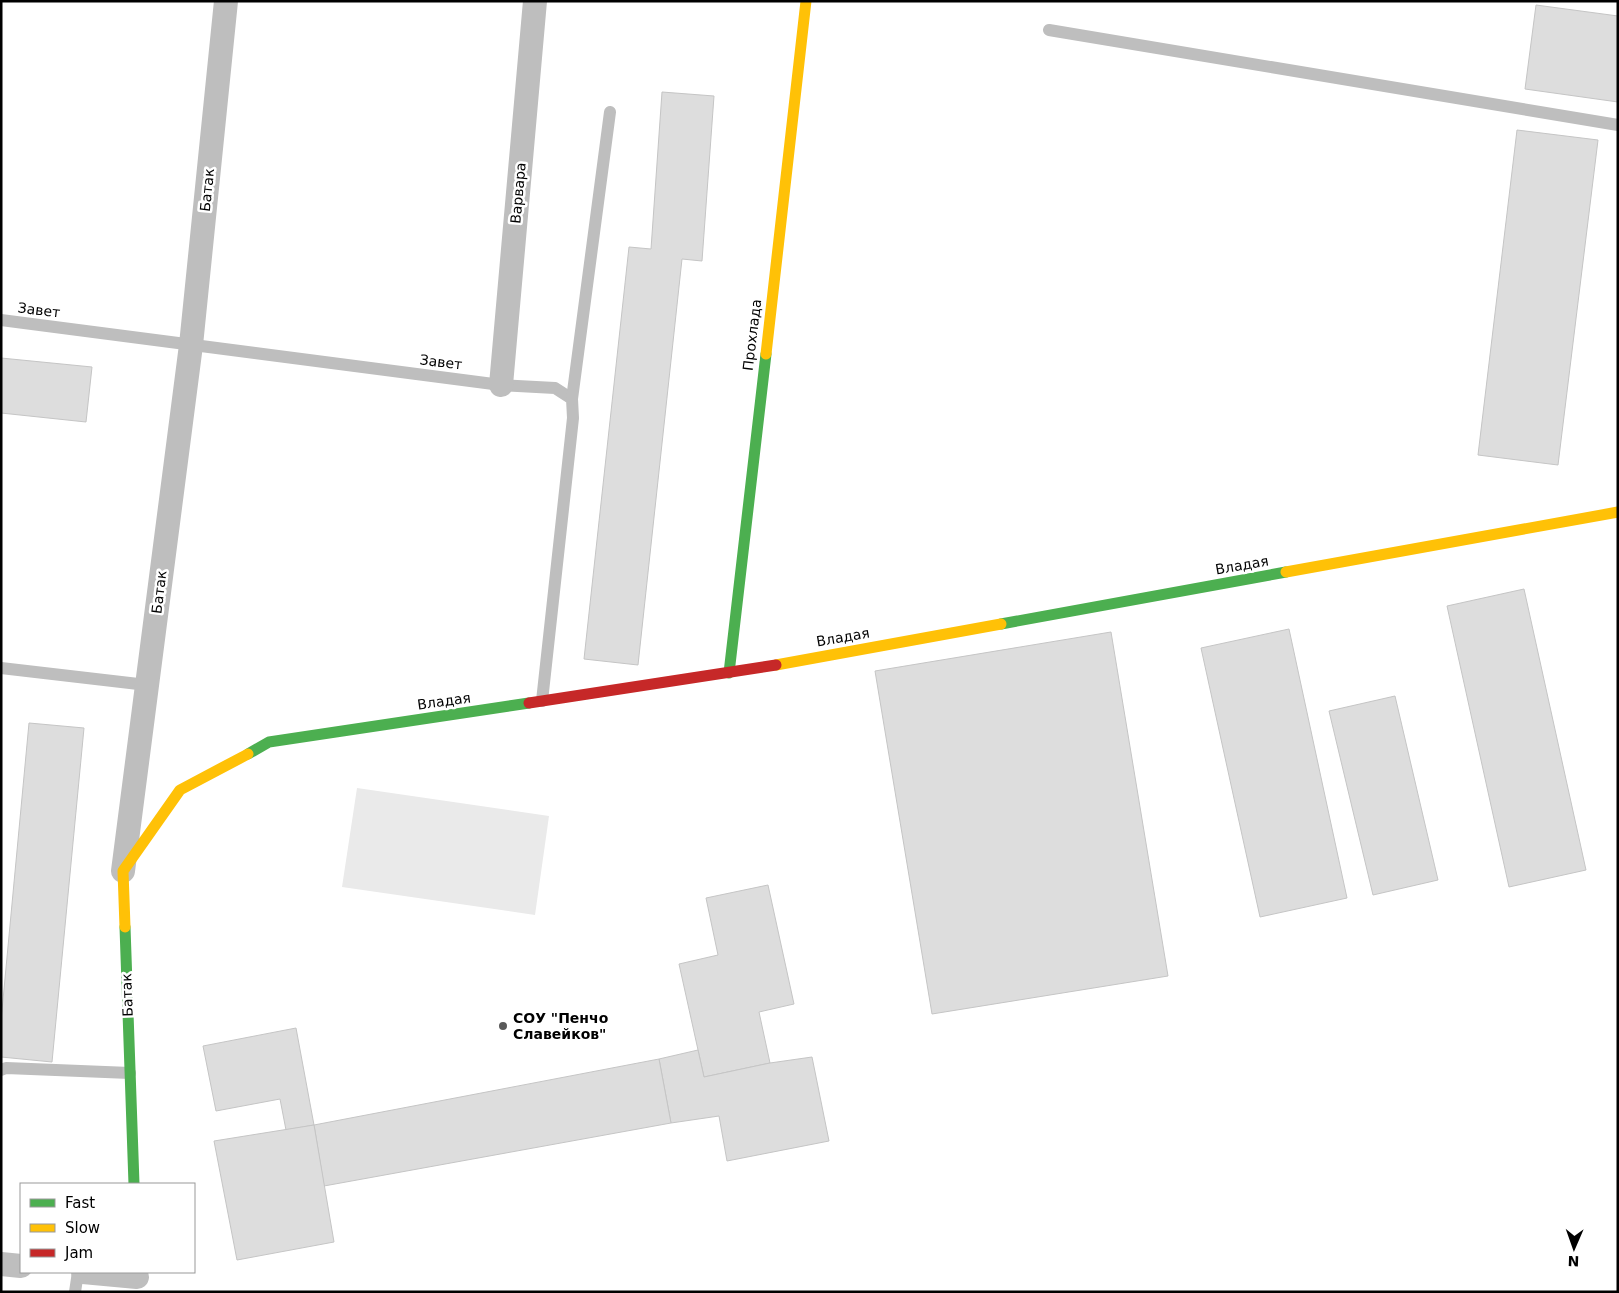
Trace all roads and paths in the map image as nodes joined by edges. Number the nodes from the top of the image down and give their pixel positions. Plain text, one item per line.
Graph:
1 (226, 1) edge
2 (535, 1) edge
3 (806, 1) edge
4 (1049, 30) dead end
5 (610, 112) dead end
6 (1618, 125) edge
7 (1, 320) edge
8 (191, 345) junction
9 (501, 385) junction
10 (572, 399) junction
11 (1618, 512) edge
12 (1, 668) edge
13 (729, 673) junction
14 (147, 685) junction
15 (542, 701) junction
16 (123, 871) junction
17 (1, 1070) edge
18 (130, 1073) junction
19 (134, 1183) edge
20 (1, 1264) edge
21 (20, 1266) edge
22 (78, 1273) edge
23 (90, 1273) edge
24 (137, 1280) edge
25 (75, 1292) edge

1 - 8 street, Батак
2 - 9 street, Варвара
3 - 13 street, Прохлада
4 - 6 lane
5 - 10 lane
7 - 8 lane, Завет
8 - 9 lane, Завет
8 - 14 street, Батак
9 - 10 lane, Завет
10 - 15 lane
11 - 13 street, Владая
12 - 14 lane
13 - 15 street, Владая
14 - 16 street, Батак
15 - 16 street, Владая
16 - 18 street, Батак
17 - 18 lane
18 - 19 street, Батак
20 - 21 street
22 - 25 lane
23 - 24 street

